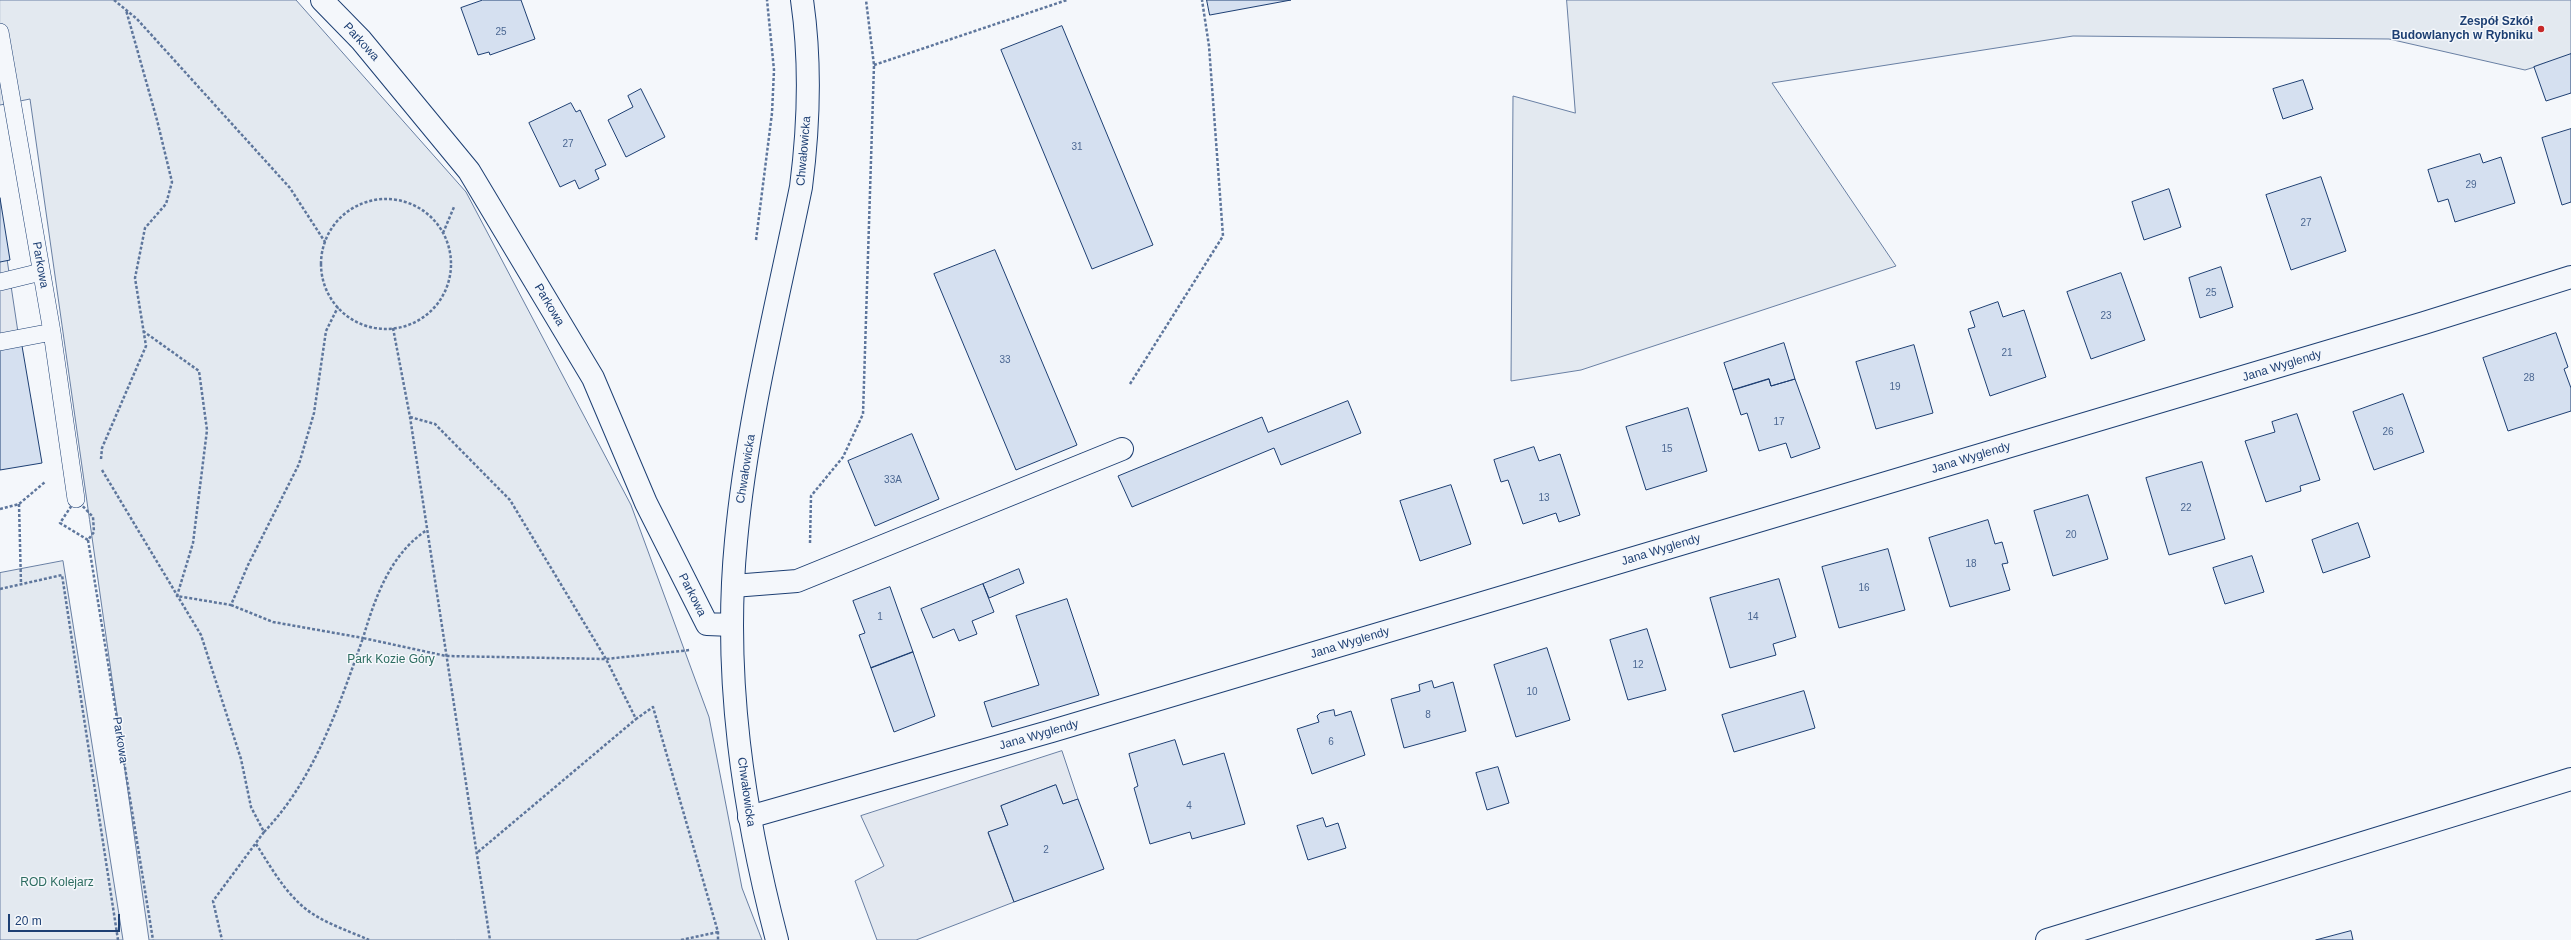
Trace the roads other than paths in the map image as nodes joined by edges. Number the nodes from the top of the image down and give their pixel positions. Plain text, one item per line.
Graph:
1 (322, 0) edge
2 (802, 0) edge
3 (0, 32) edge
4 (41, 272) junction
5 (2571, 278) edge
6 (0, 282) edge
7 (52, 332) junction
8 (0, 342) edge
9 (1122, 449) dead end
10 (76, 499) dead end
11 (733, 586) junction
12 (732, 625) junction
13 (2571, 779) edge
14 (749, 817) junction
15 (778, 940) edge
16 (2047, 940) edge

1 - 12 street, Parkowa
2 - 11 street, Chwałowicka
3 - 4 lane, Parkowa
4 - 6 lane
4 - 7 lane, Parkowa
5 - 14 street, Jana Wyglendy
7 - 8 lane
7 - 10 lane, Parkowa
9 - 11 street
11 - 12 street, Chwałowicka
12 - 14 street, Chwałowicka
13 - 16 street
14 - 15 street, Chwałowicka

